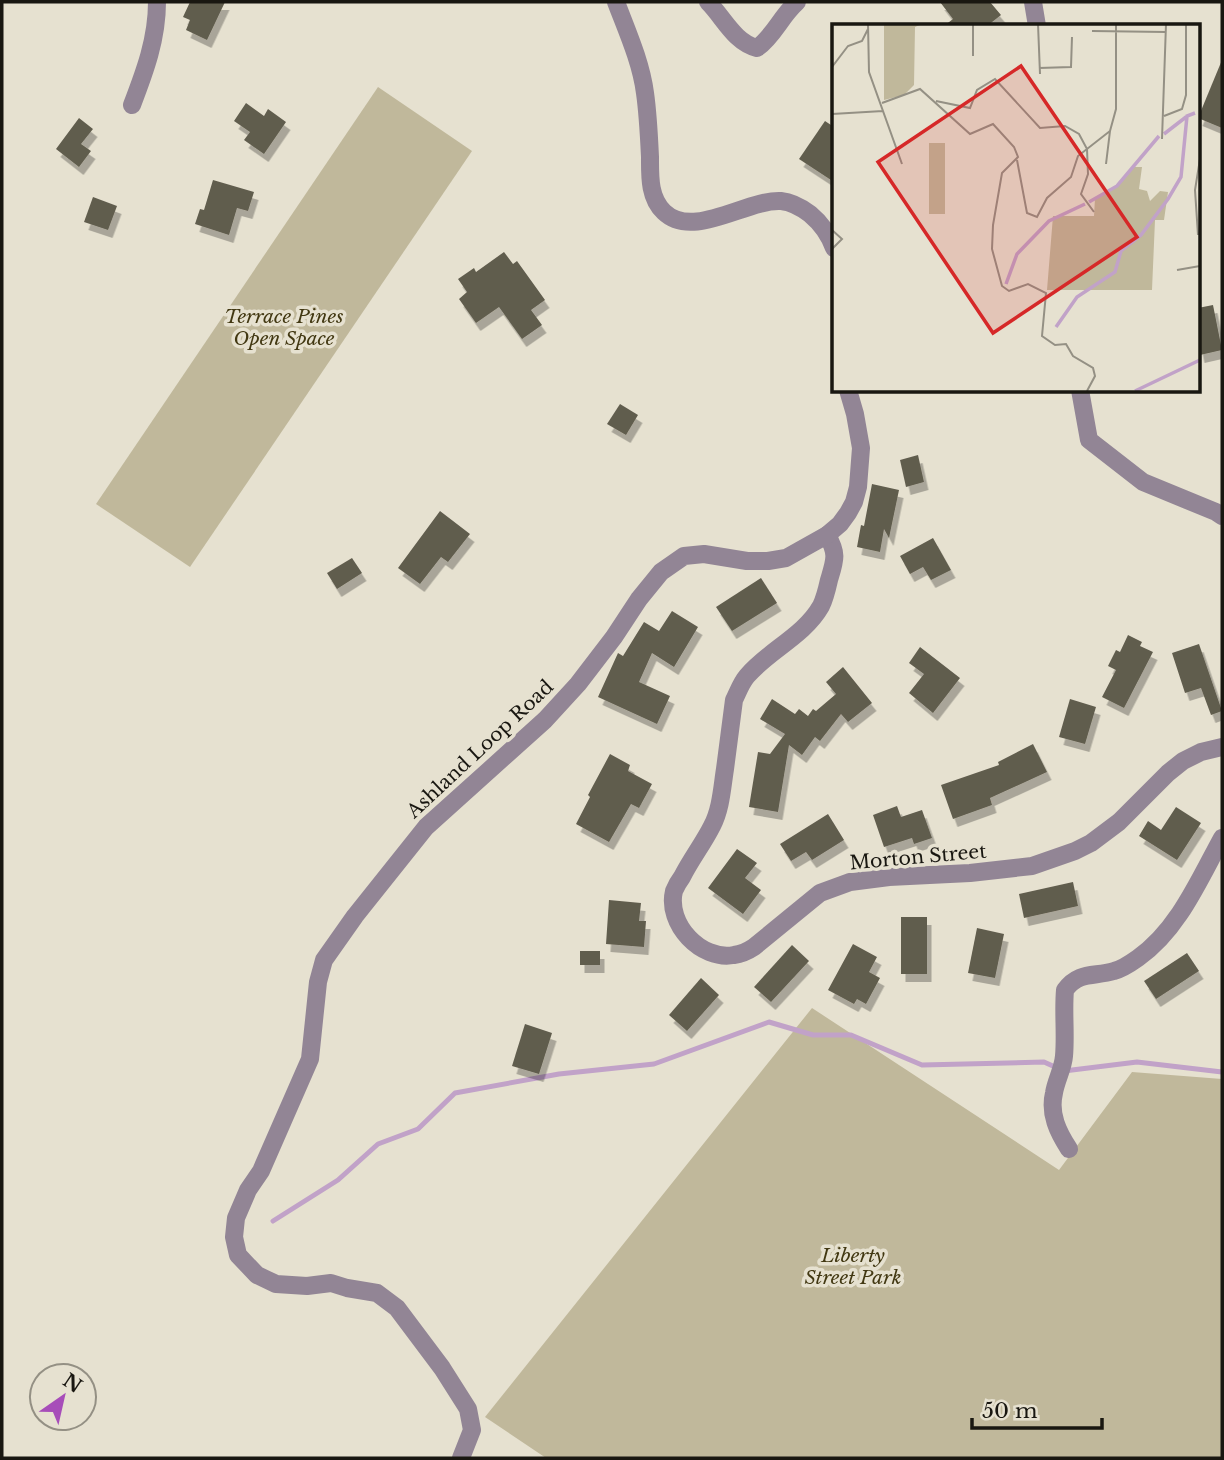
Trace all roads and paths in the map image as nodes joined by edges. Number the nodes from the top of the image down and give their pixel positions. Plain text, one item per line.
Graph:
1 (158, 2) edge
2 (616, 2) edge
3 (708, 2) edge
4 (797, 2) edge
5 (1033, 2) edge
6 (1037, 24) edge
7 (132, 105) dead end
8 (832, 243) edge
9 (849, 392) edge
10 (1080, 392) edge
11 (1222, 516) edge
12 (827, 535) junction
13 (1222, 747) edge
14 (1222, 838) edge
15 (1069, 1149) dead end
16 (461, 1458) edge

1 - 7 street
2 - 8 street
3 - 4 street
5 - 6 street
9 - 12 street, Ashland Loop Road
10 - 11 street
12 - 13 street, Morton Street
12 - 16 street, Ashland Loop Road
14 - 15 street

